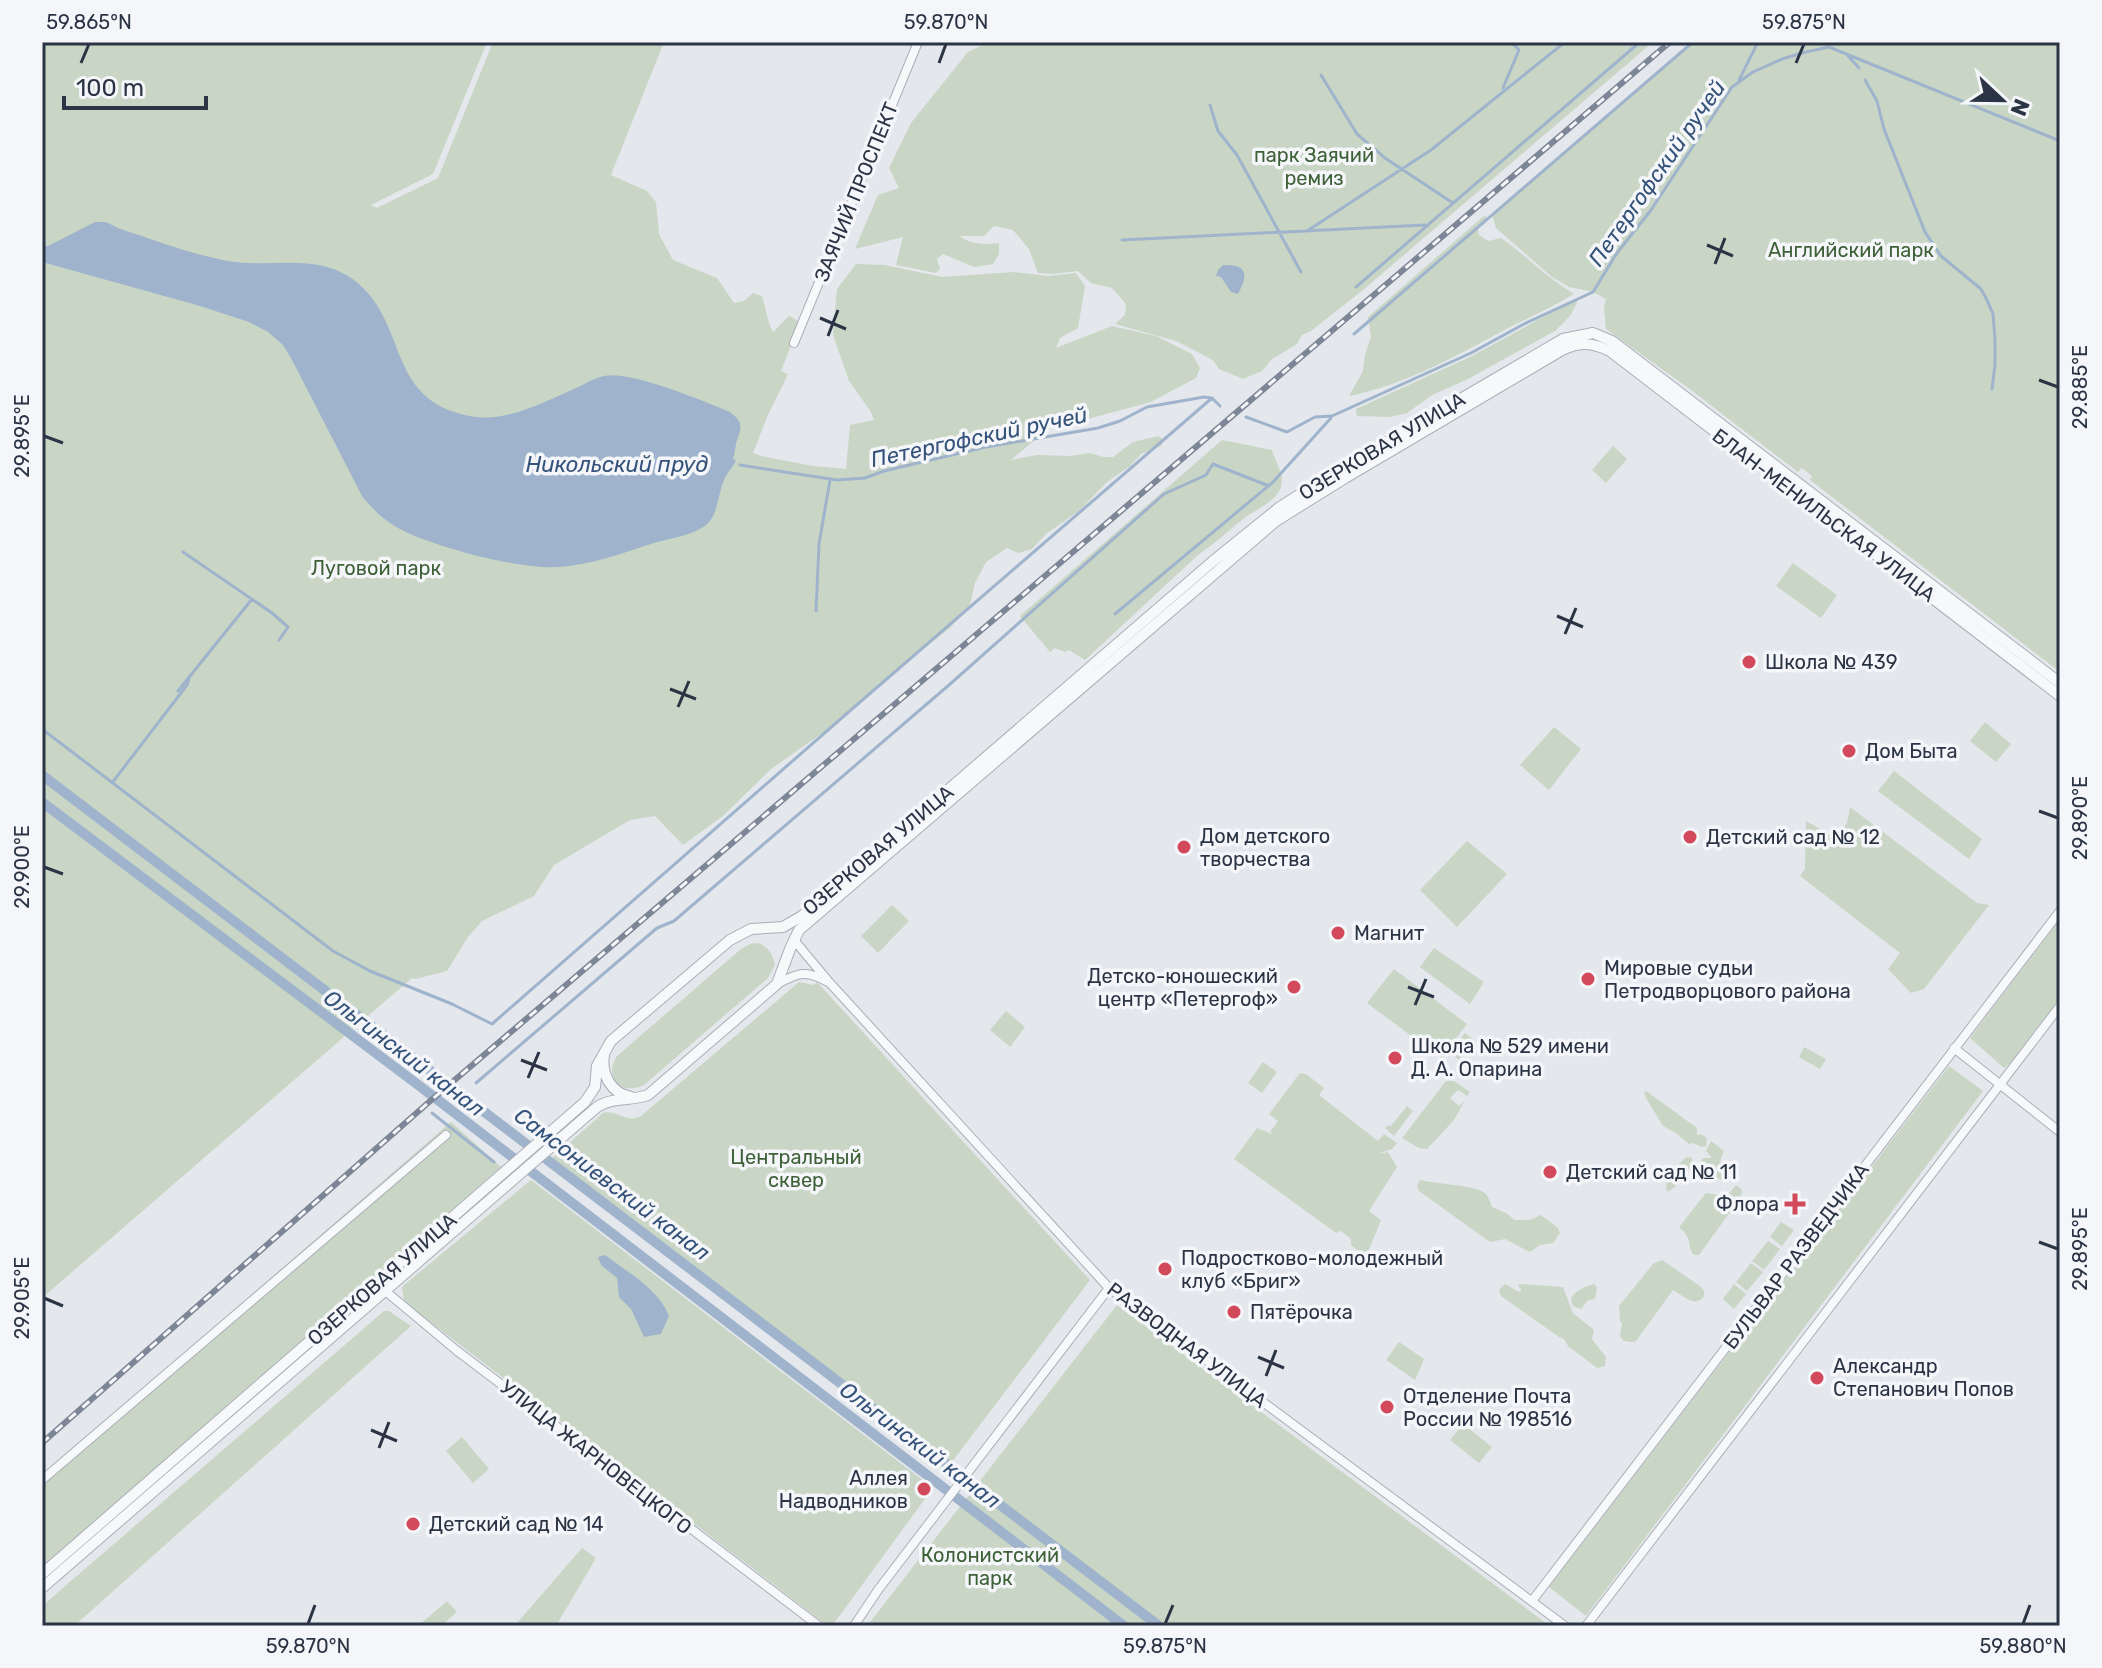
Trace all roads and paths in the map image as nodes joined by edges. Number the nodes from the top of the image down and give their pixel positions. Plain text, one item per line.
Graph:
1 (918, 42) edge
2 (1585, 338) junction
3 (794, 343) dead end
4 (2060, 683) edge
5 (2060, 696) edge
6 (2060, 911) edge
7 (783, 927) junction
8 (794, 940) junction
9 (829, 982) junction
10 (777, 984) junction
11 (2060, 1006) edge
12 (1954, 1048) junction
13 (605, 1050) junction
14 (2000, 1084) junction
15 (638, 1099) junction
16 (2060, 1132) edge
17 (446, 1135) dead end
18 (548, 1142) junction
19 (380, 1287) junction
20 (1109, 1288) junction
21 (42, 1480) edge
22 (42, 1574) edge
23 (42, 1588) edge
24 (1532, 1601) junction
25 (819, 1626) edge
26 (854, 1626) edge
27 (1565, 1626) edge
28 (1586, 1626) edge

1 - 3 street, ЗАЯЧИЙ ПРОСПЕКТ
2 - 4 street, БЛАН-МЕНИЛЬСКАЯ УЛИЦА
2 - 5 street, БЛАН-МЕНИЛЬСКАЯ УЛИЦА
2 - 7 street, ОЗЕРКОВАЯ УЛИЦА
2 - 8 street, ОЗЕРКОВАЯ УЛИЦА
6 - 12 street, БУЛЬВАР РАЗВЕДЧИКА
7 - 8 street
7 - 13 street, ОЗЕРКОВАЯ УЛИЦА
8 - 9 street, РАЗВОДНАЯ УЛИЦА
8 - 10 street, ОЗЕРКОВАЯ УЛИЦА
9 - 10 street, ОЗЕРКОВАЯ УЛИЦА
9 - 20 street, РАЗВОДНАЯ УЛИЦА
10 - 15 street, ОЗЕРКОВАЯ УЛИЦА
11 - 14 street
12 - 14 street
12 - 24 street, БУЛЬВАР РАЗВЕДЧИКА
13 - 15 street
13 - 18 street, ОЗЕРКОВАЯ УЛИЦА
14 - 16 street
14 - 28 street
15 - 18 street, ОЗЕРКОВАЯ УЛИЦА
17 - 21 street
18 - 19 street, ОЗЕРКОВАЯ УЛИЦА
19 - 22 street, ОЗЕРКОВАЯ УЛИЦА
19 - 23 street, ОЗЕРКОВАЯ УЛИЦА
19 - 25 street, УЛИЦА ЖАРНОВЕЦКОГО
20 - 24 street, РАЗВОДНАЯ УЛИЦА
20 - 26 street
24 - 27 street, РАЗВОДНАЯ УЛИЦА

